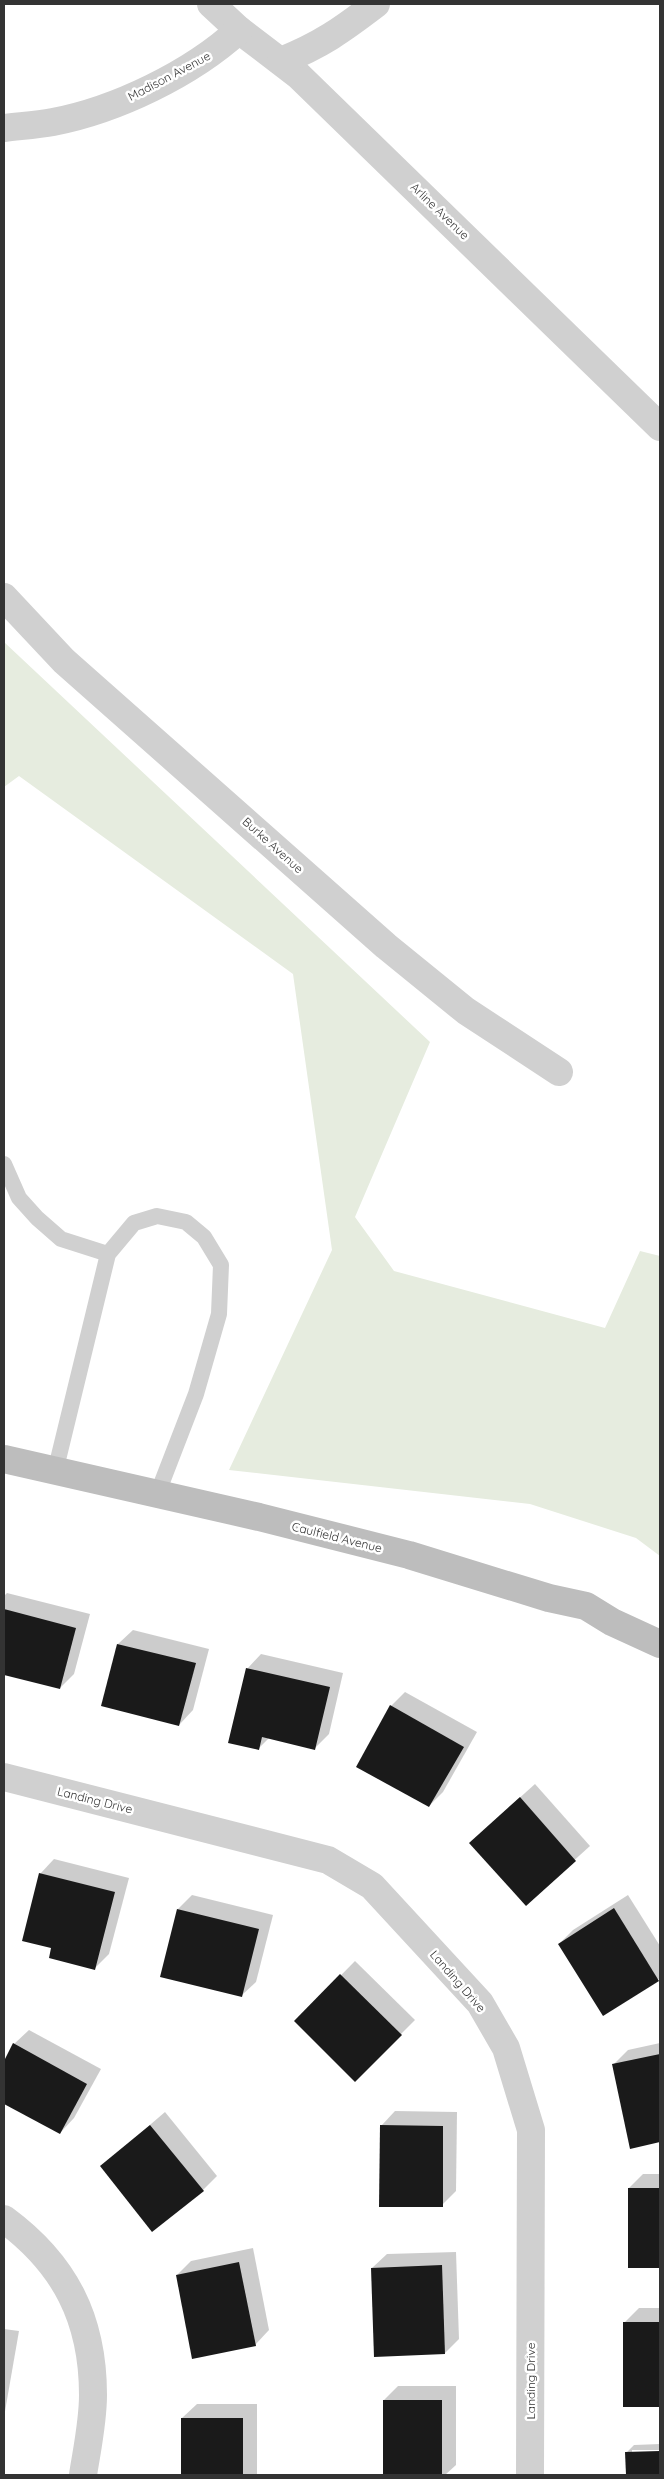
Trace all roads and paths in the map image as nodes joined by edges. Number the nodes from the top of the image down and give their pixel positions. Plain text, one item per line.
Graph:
1 (211, 4) edge
2 (376, 4) edge
3 (239, 30) junction
4 (281, 61) junction
5 (4, 128) edge
6 (660, 427) edge
7 (4, 597) edge
8 (559, 1072) dead end
9 (4, 1164) edge
10 (108, 1254) junction
11 (4, 1459) edge
12 (55, 1472) junction
13 (157, 1495) junction
14 (660, 1644) edge
15 (4, 1777) edge
16 (4, 2219) edge
17 (83, 2475) edge
18 (530, 2475) edge

1 - 3 street, Arline Avenue
2 - 4 street
3 - 4 street, Arline Avenue
3 - 5 street, Madison Avenue
4 - 6 street, Arline Avenue
7 - 8 street, Burke Avenue
9 - 10 lane
10 - 12 lane
10 - 13 lane
11 - 12 street, Caulfield Avenue
12 - 13 street, Caulfield Avenue
13 - 14 street, Caulfield Avenue
15 - 18 street, Landing Drive
16 - 17 street

